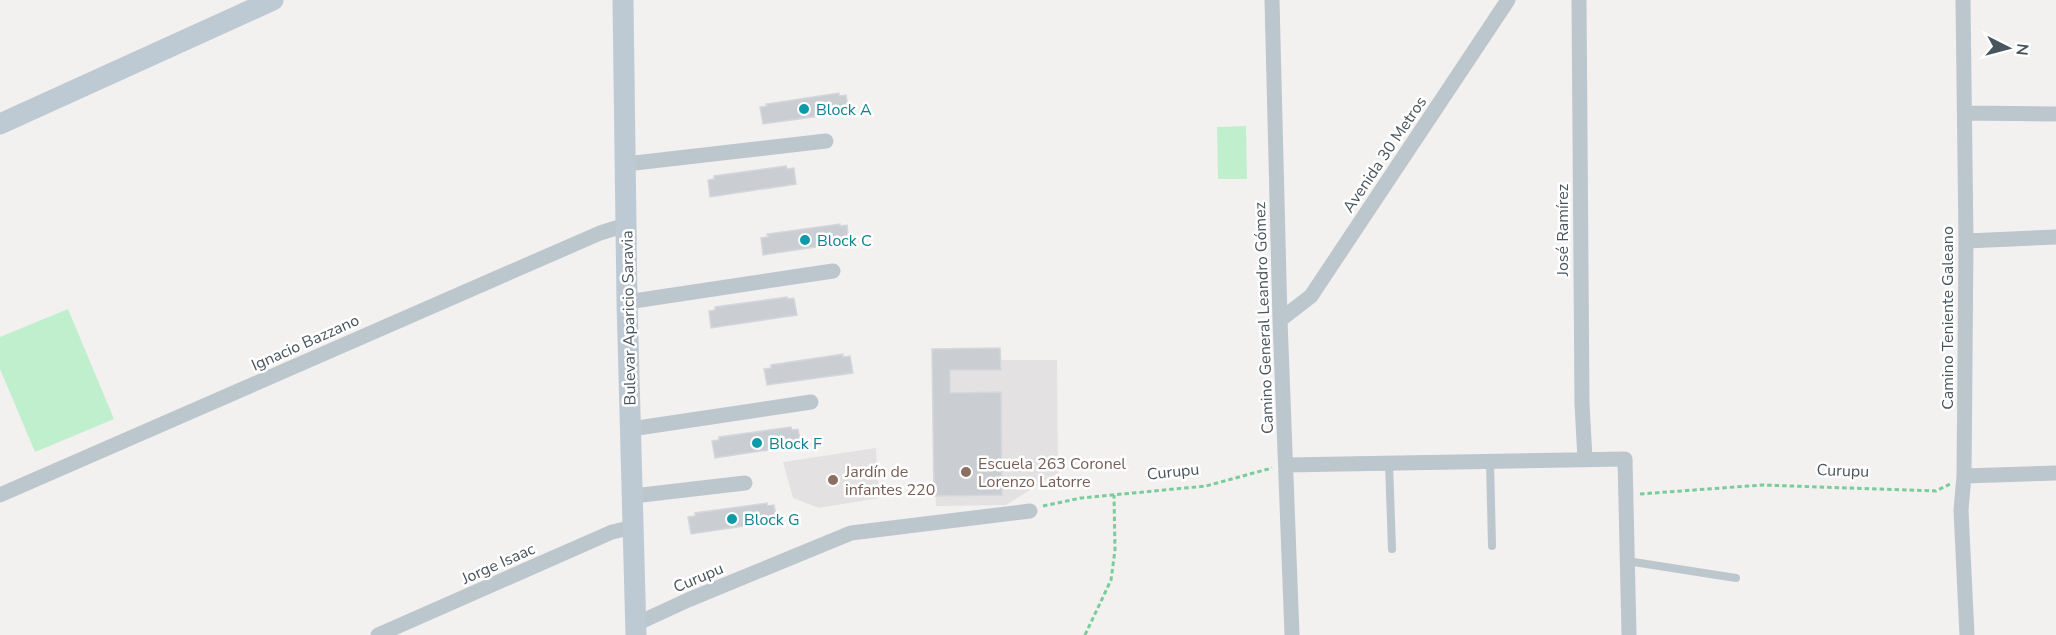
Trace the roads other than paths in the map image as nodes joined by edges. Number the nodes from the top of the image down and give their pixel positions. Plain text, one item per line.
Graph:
1 (273, 0) edge
2 (623, 0) edge
3 (1272, 0) edge
4 (1508, 0) edge
5 (1579, 0) edge
6 (1963, 0) edge
7 (1965, 113) junction
8 (2056, 114) edge
9 (0, 124) edge
10 (826, 141) dead end
11 (626, 164) junction
12 (626, 225) junction
13 (2056, 237) edge
14 (1966, 241) junction
15 (832, 271) dead end
16 (627, 302) junction
17 (1280, 320) junction
18 (811, 402) dead end
19 (631, 429) junction
20 (1585, 459) junction
21 (1490, 461) junction
22 (1389, 463) junction
23 (1286, 465) junction
24 (2056, 473) edge
25 (1964, 476) junction
26 (745, 483) dead end
27 (0, 495) edge
28 (633, 496) junction
29 (1030, 512) road end
30 (634, 527) junction
31 (1492, 546) dead end
32 (1392, 549) dead end
33 (1627, 561) junction
34 (1736, 578) dead end
35 (636, 629) edge
36 (378, 635) edge
37 (1292, 635) edge
38 (1629, 635) edge
39 (1966, 635) edge

1 - 9 street
2 - 11 street, Bulevar Aparicio Saravia
3 - 17 street, Camino General Leandro Gómez
4 - 17 street, Avenida 30 Metros
5 - 20 street, José Ramírez
6 - 7 street, Camino Teniente Galeano
7 - 8 street
7 - 14 street, Camino Teniente Galeano
10 - 11 street
11 - 12 street, Bulevar Aparicio Saravia
12 - 16 street, Bulevar Aparicio Saravia
12 - 27 street, Ignacio Bazzano
13 - 14 street
14 - 25 street, Camino Teniente Galeano
15 - 16 street
16 - 19 street, Bulevar Aparicio Saravia
17 - 23 street, Camino General Leandro Gómez
18 - 19 street
19 - 28 street, Bulevar Aparicio Saravia
20 - 21 street
20 - 33 street
21 - 22 street
21 - 31 lane
22 - 23 street
22 - 32 lane
23 - 37 street, Camino General Leandro Gómez
24 - 25 street
25 - 39 street, Camino Teniente Galeano
26 - 28 street
28 - 30 street, Bulevar Aparicio Saravia
29 - 35 street, Curupu
30 - 35 street, Bulevar Aparicio Saravia
30 - 36 street, Jorge Isaac
33 - 34 lane
33 - 38 street

